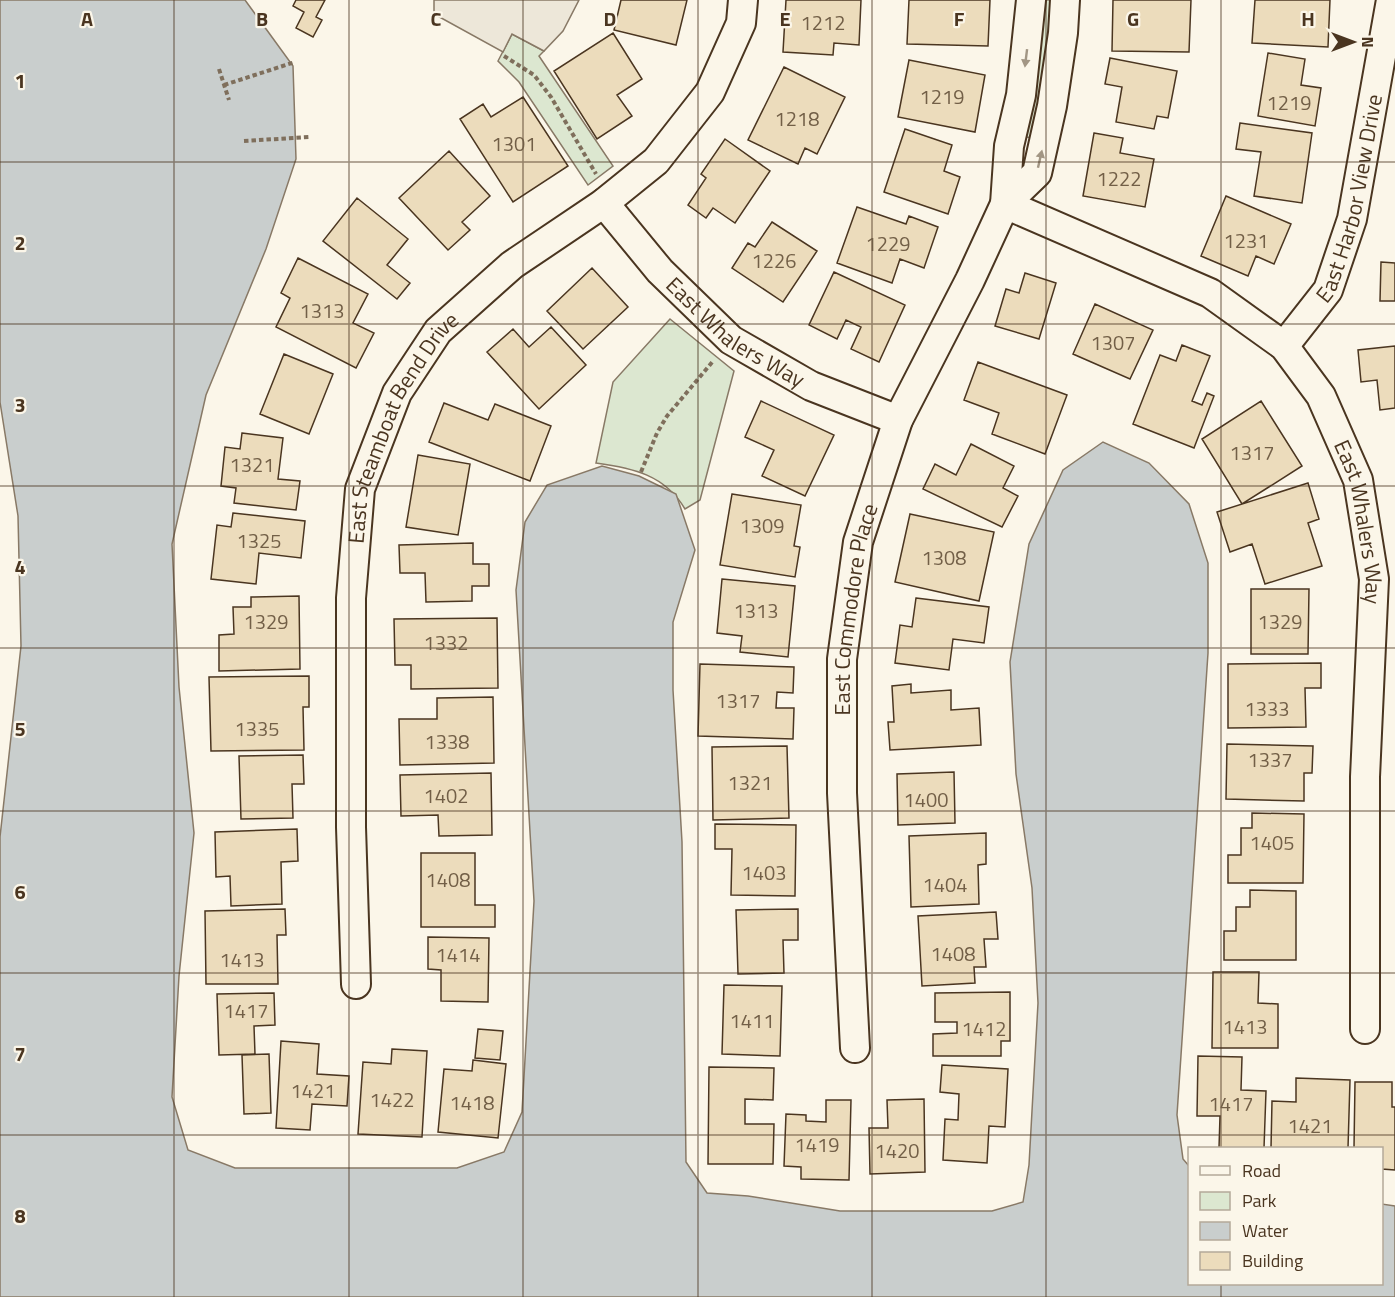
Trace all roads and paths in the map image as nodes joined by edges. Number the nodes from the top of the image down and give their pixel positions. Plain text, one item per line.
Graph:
1 (743, 0) edge
2 (1031, 0) edge
3 (1065, 0) edge
4 (1391, 0) edge
5 (504, 56) dead end
6 (295, 62) dead end
7 (219, 69) dead end
8 (224, 85) junction
9 (229, 100) dead end
10 (309, 137) dead end
11 (244, 141) dead end
12 (607, 201) junction
13 (1005, 204) junction
14 (1284, 346) junction
15 (718, 354) dead end
16 (898, 420) junction
17 (641, 472) dead end
18 (356, 984) dead end
19 (1365, 1029) dead end
20 (855, 1048) dead end

1 - 12 street, East Steamboat Bend Drive
2 -> 13 street, East Commodore Place
13 -> 3 street, East Commodore Place
4 - 14 street, East Harbor View Drive
5 - 12 path
6 - 8 path
7 - 8 path
8 - 9 path
10 - 11 path
12 - 16 street, East Whalers Way
12 - 18 street, East Steamboat Bend Drive
13 - 14 street, East Whalers Way
13 - 16 street, East Commodore Place
14 - 19 street, East Whalers Way
15 - 17 path
16 - 20 street, East Commodore Place

